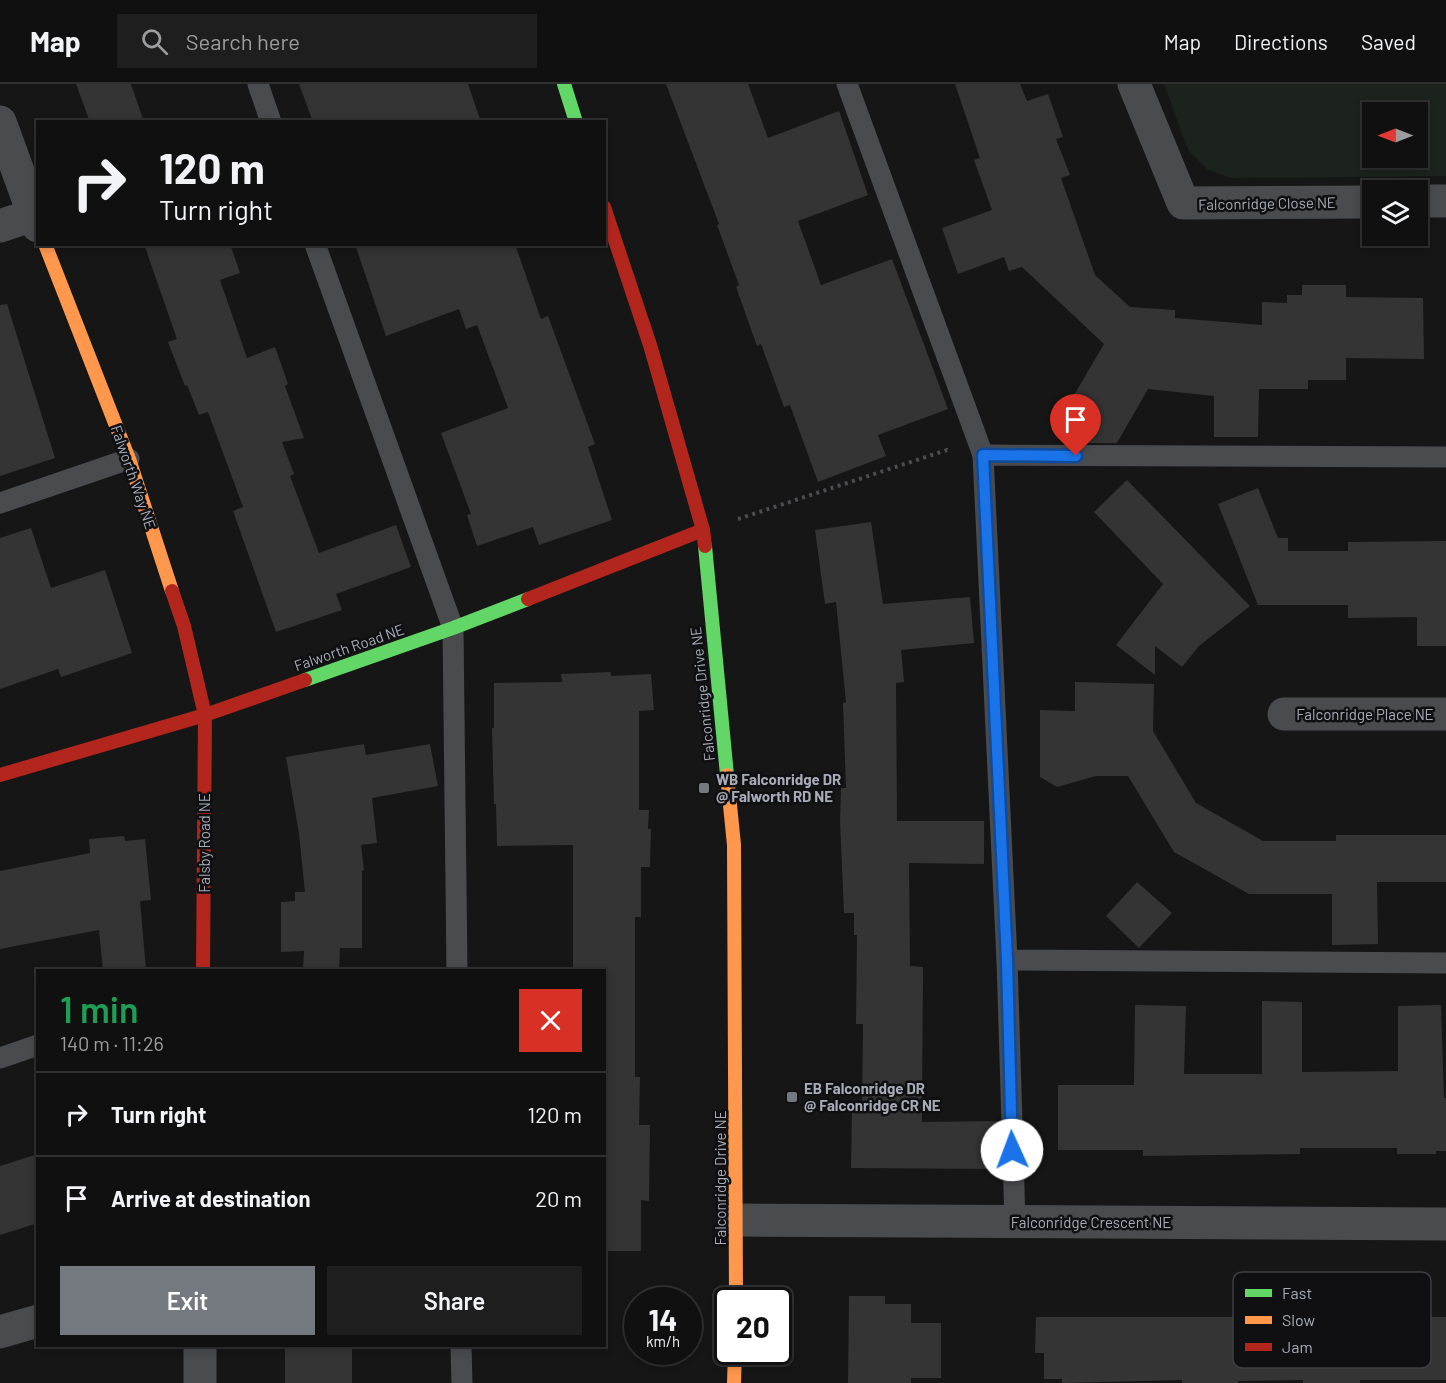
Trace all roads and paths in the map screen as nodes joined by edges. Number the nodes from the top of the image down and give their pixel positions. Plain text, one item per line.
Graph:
1 (258, 84) edge
2 (564, 84) edge
3 (847, 84) edge
4 (1134, 84) edge
5 (270, 120) edge
6 (575, 120) edge
7 (0, 122) edge
8 (1428, 201) edge
9 (1446, 201) edge
10 (1362, 202) edge
11 (606, 213) edge
12 (36, 220) edge
13 (0, 226) edge
14 (36, 228) edge
15 (46, 246) edge
16 (316, 246) edge
17 (983, 455) junction
18 (1446, 457) edge
19 (129, 459) junction
20 (0, 503) edge
21 (703, 530) junction
22 (453, 628) junction
23 (1284, 714) dead end
24 (1446, 714) edge
25 (205, 715) junction
26 (0, 775) edge
27 (1007, 960) junction
28 (1446, 963) edge
29 (203, 969) edge
30 (457, 969) edge
31 (36, 1046) edge
32 (0, 1058) edge
33 (737, 1220) junction
34 (1015, 1221) junction
35 (1446, 1224) edge
36 (736, 1287) edge
37 (36, 1322) edge
38 (0, 1332) edge
39 (200, 1347) edge
40 (461, 1347) edge
41 (735, 1365) edge
42 (200, 1383) edge
43 (462, 1383) edge
44 (734, 1383) edge

1 - 5 lane
2 - 6 street
3 - 17 lane
4 - 10 street, Falconridge Close NE
7 - 12 street, Falworth Way NE
8 - 9 street
11 - 21 street, Falconridge Drive NE
13 - 14 street
15 - 19 street, Falworth Way NE
16 - 22 lane
17 - 18 lane
17 - 21 path
17 - 27 lane
19 - 20 lane
19 - 25 street, Falworth Way NE
21 - 22 street, Falworth Road NE
21 - 33 street, Falconridge Drive NE
22 - 25 street, Falworth Road NE
22 - 30 lane
23 - 24 street, Falconridge Place NE
25 - 26 street, Falworth Road NE
25 - 29 street, Falsby Road NE
27 - 28 lane
27 - 34 lane
31 - 32 lane
33 - 34 street, Falconridge Crescent NE
33 - 36 street, Falconridge Drive NE
34 - 35 street, Falconridge Crescent NE
37 - 38 street
39 - 42 street
40 - 43 lane
41 - 44 street

